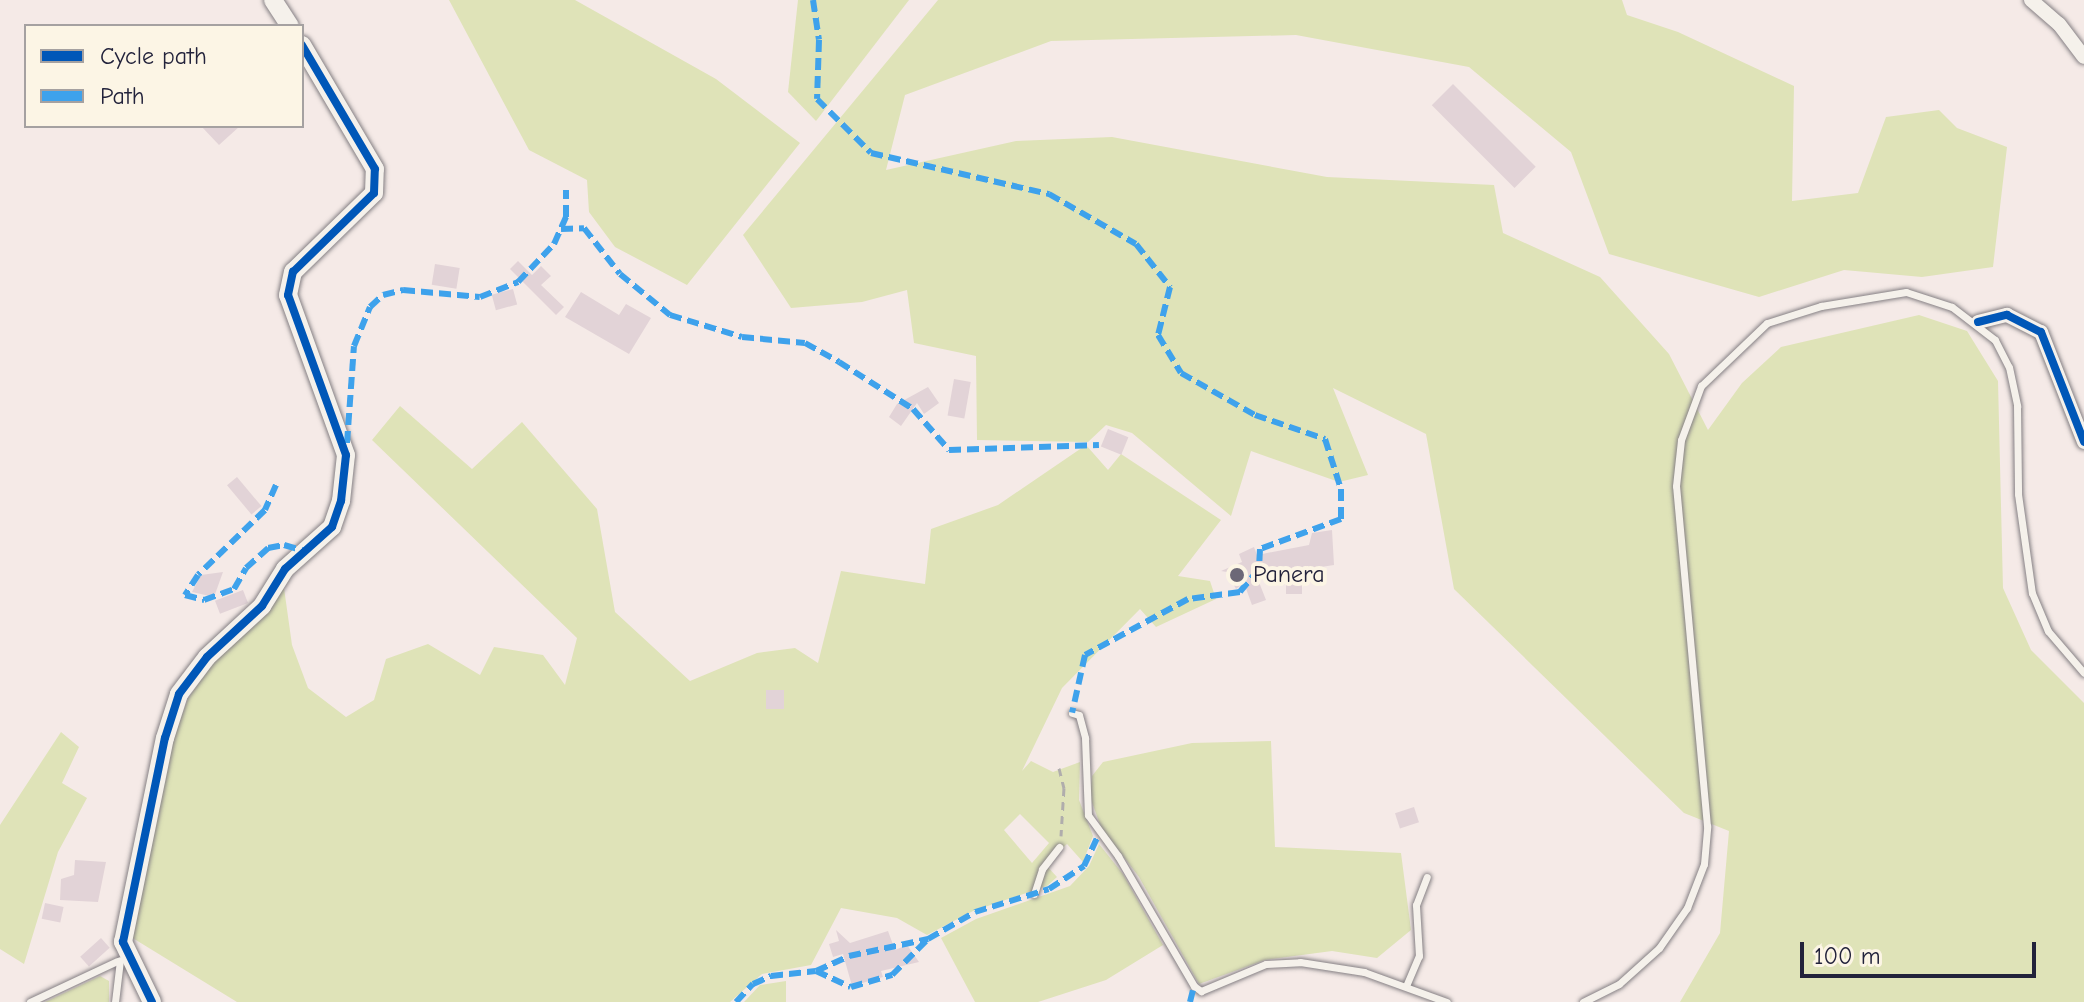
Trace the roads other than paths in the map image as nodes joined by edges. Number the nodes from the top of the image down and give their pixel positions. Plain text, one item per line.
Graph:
1 (273, 0) edge
2 (2031, 0) edge
3 (289, 24) edge
4 (304, 48) edge
5 (2084, 57) edge
6 (1978, 322) junction
7 (2084, 442) edge
8 (2084, 673) edge
9 (1072, 713) dead end
10 (1059, 847) road end
11 (1427, 877) dead end
12 (1034, 894) dead end
13 (123, 958) junction
14 (1406, 986) junction
15 (30, 1002) edge
16 (115, 1002) edge
17 (152, 1002) edge
18 (1447, 1002) edge
19 (1583, 1002) edge

1 - 3 street
2 - 5 street
4 - 13 street
6 - 7 street
6 - 8 lane
6 - 19 lane
9 - 14 lane
10 - 12 lane
11 - 14 lane
13 - 15 lane
13 - 16 lane
13 - 17 street
14 - 18 lane

